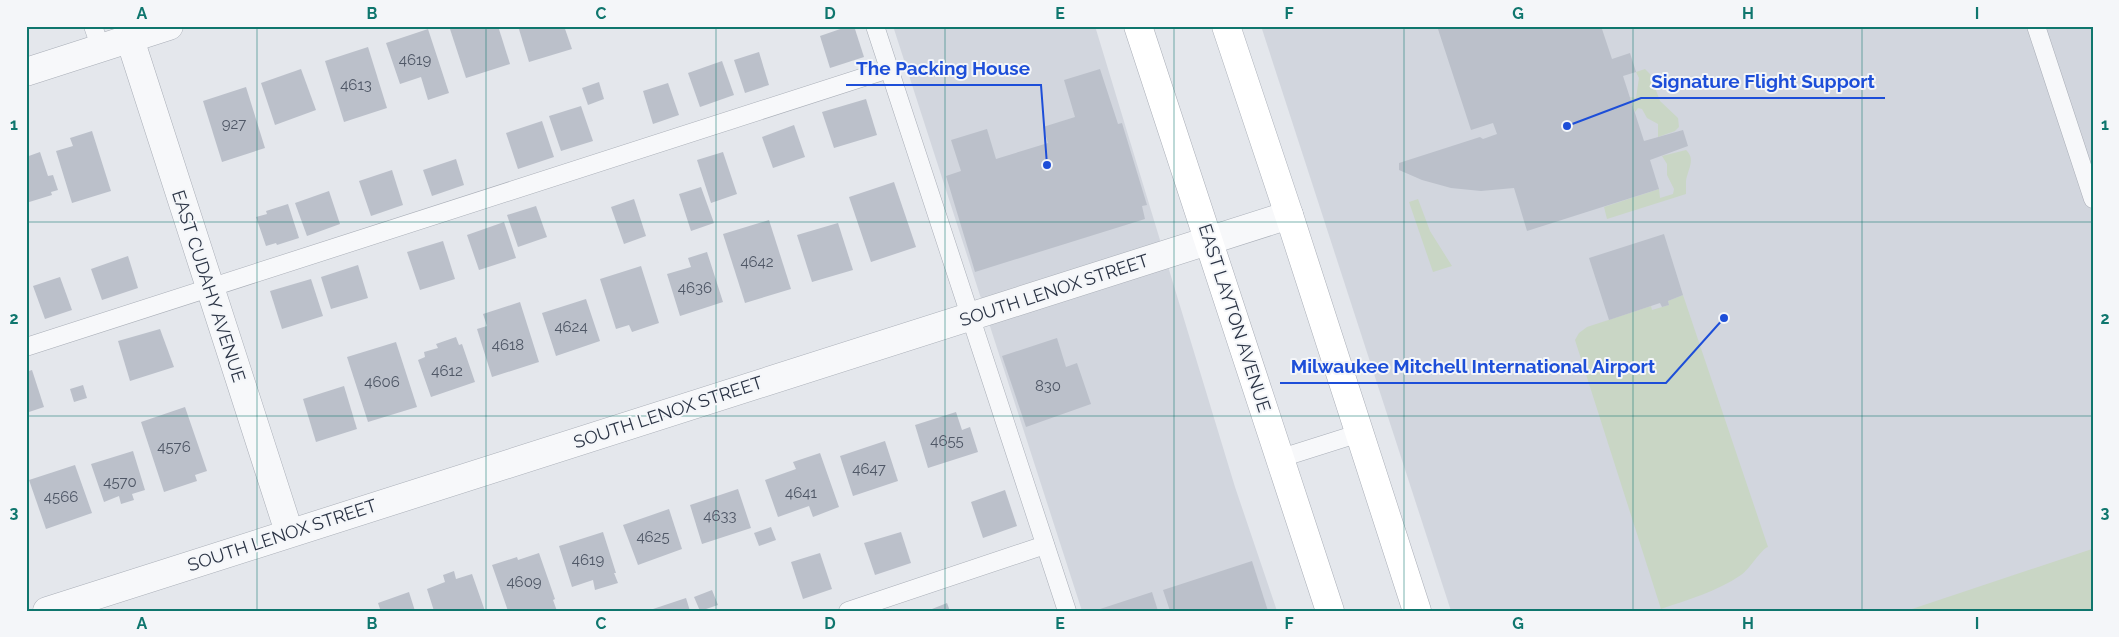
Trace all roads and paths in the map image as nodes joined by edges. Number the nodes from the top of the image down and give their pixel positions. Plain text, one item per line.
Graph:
1 (170, 26) edge
2 (875, 26) edge
3 (1138, 26) edge
4 (1226, 26) edge
5 (2036, 26) edge
6 (97, 38) edge
7 (130, 39) junction
8 (889, 69) junction
9 (26, 72) edge
10 (2093, 199) edge
11 (1289, 214) junction
12 (1209, 241) junction
13 (211, 289) junction
14 (970, 316) junction
15 (26, 347) edge
16 (1360, 433) junction
17 (1281, 458) junction
18 (289, 532) junction
19 (1045, 545) junction
20 (47, 611) edge
21 (848, 611) edge
22 (1067, 611) edge
23 (1330, 611) edge
24 (1417, 611) edge

1 - 7 street
2 - 8 lane
3 - 12 main road, EAST LAYTON AVENUE
4 - 11 main road
5 - 10 lane
6 - 7 street
6 - 9 street
7 - 13 street, EAST CUDAHY AVENUE
8 - 13 lane
8 - 14 lane
11 - 12 street, SOUTH LENOX STREET
11 - 16 main road
12 - 14 street, SOUTH LENOX STREET
12 - 17 main road, EAST LAYTON AVENUE
13 - 15 lane
13 - 18 street, EAST CUDAHY AVENUE
14 - 18 street, SOUTH LENOX STREET
14 - 19 lane
16 - 17 lane
16 - 24 main road
17 - 23 main road, EAST LAYTON AVENUE
18 - 20 street, SOUTH LENOX STREET
19 - 21 lane
19 - 22 lane

